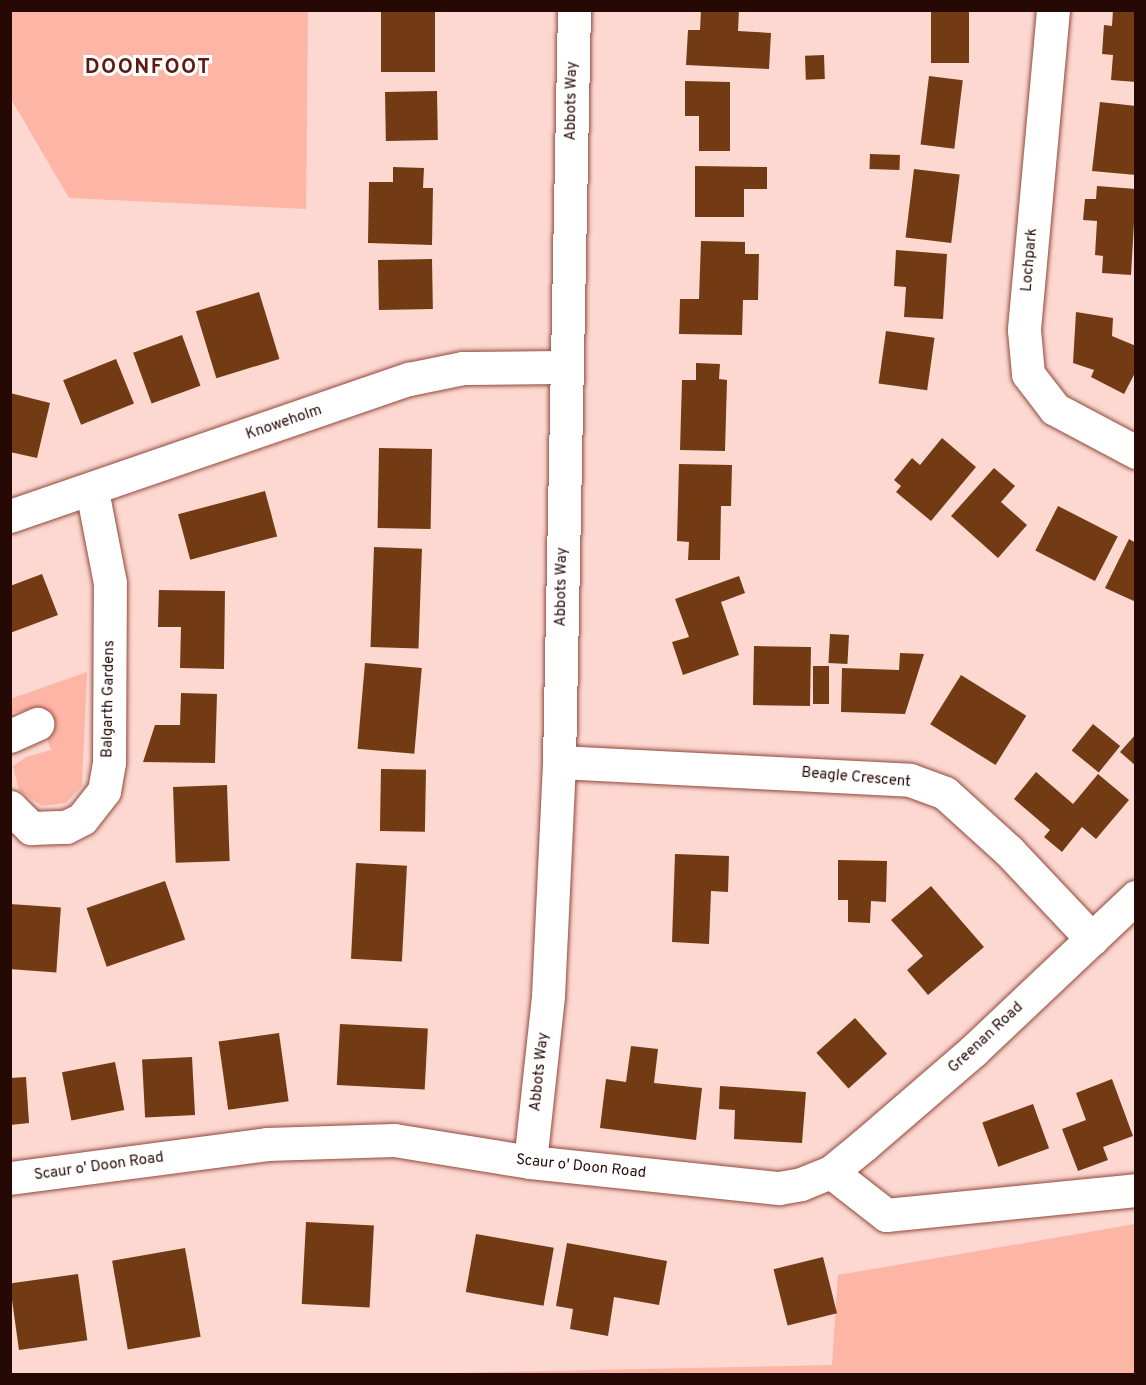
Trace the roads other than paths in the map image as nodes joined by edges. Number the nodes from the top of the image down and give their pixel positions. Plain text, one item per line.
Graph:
1 (574, 10) edge
2 (1053, 10) edge
3 (565, 367) junction
4 (1136, 452) edge
5 (92, 490) junction
6 (10, 516) edge
7 (559, 762) junction
8 (10, 807) edge
9 (1136, 897) edge
10 (1092, 939) junction
11 (530, 1162) junction
12 (831, 1172) junction
13 (10, 1178) edge
14 (1136, 1190) edge

1 - 3 street, Abbots Way
2 - 4 street, Lochpark
3 - 5 street, Knoweholm
3 - 7 street, Abbots Way
5 - 6 street, Knoweholm
5 - 8 street, Balgarth Gardens
7 - 10 street, Beagle Crescent
7 - 11 street, Abbots Way
9 - 10 street, Greenan Road
10 - 12 street, Greenan Road
11 - 12 street, Scaur o' Doon Road
11 - 13 street, Scaur o' Doon Road
12 - 14 street

